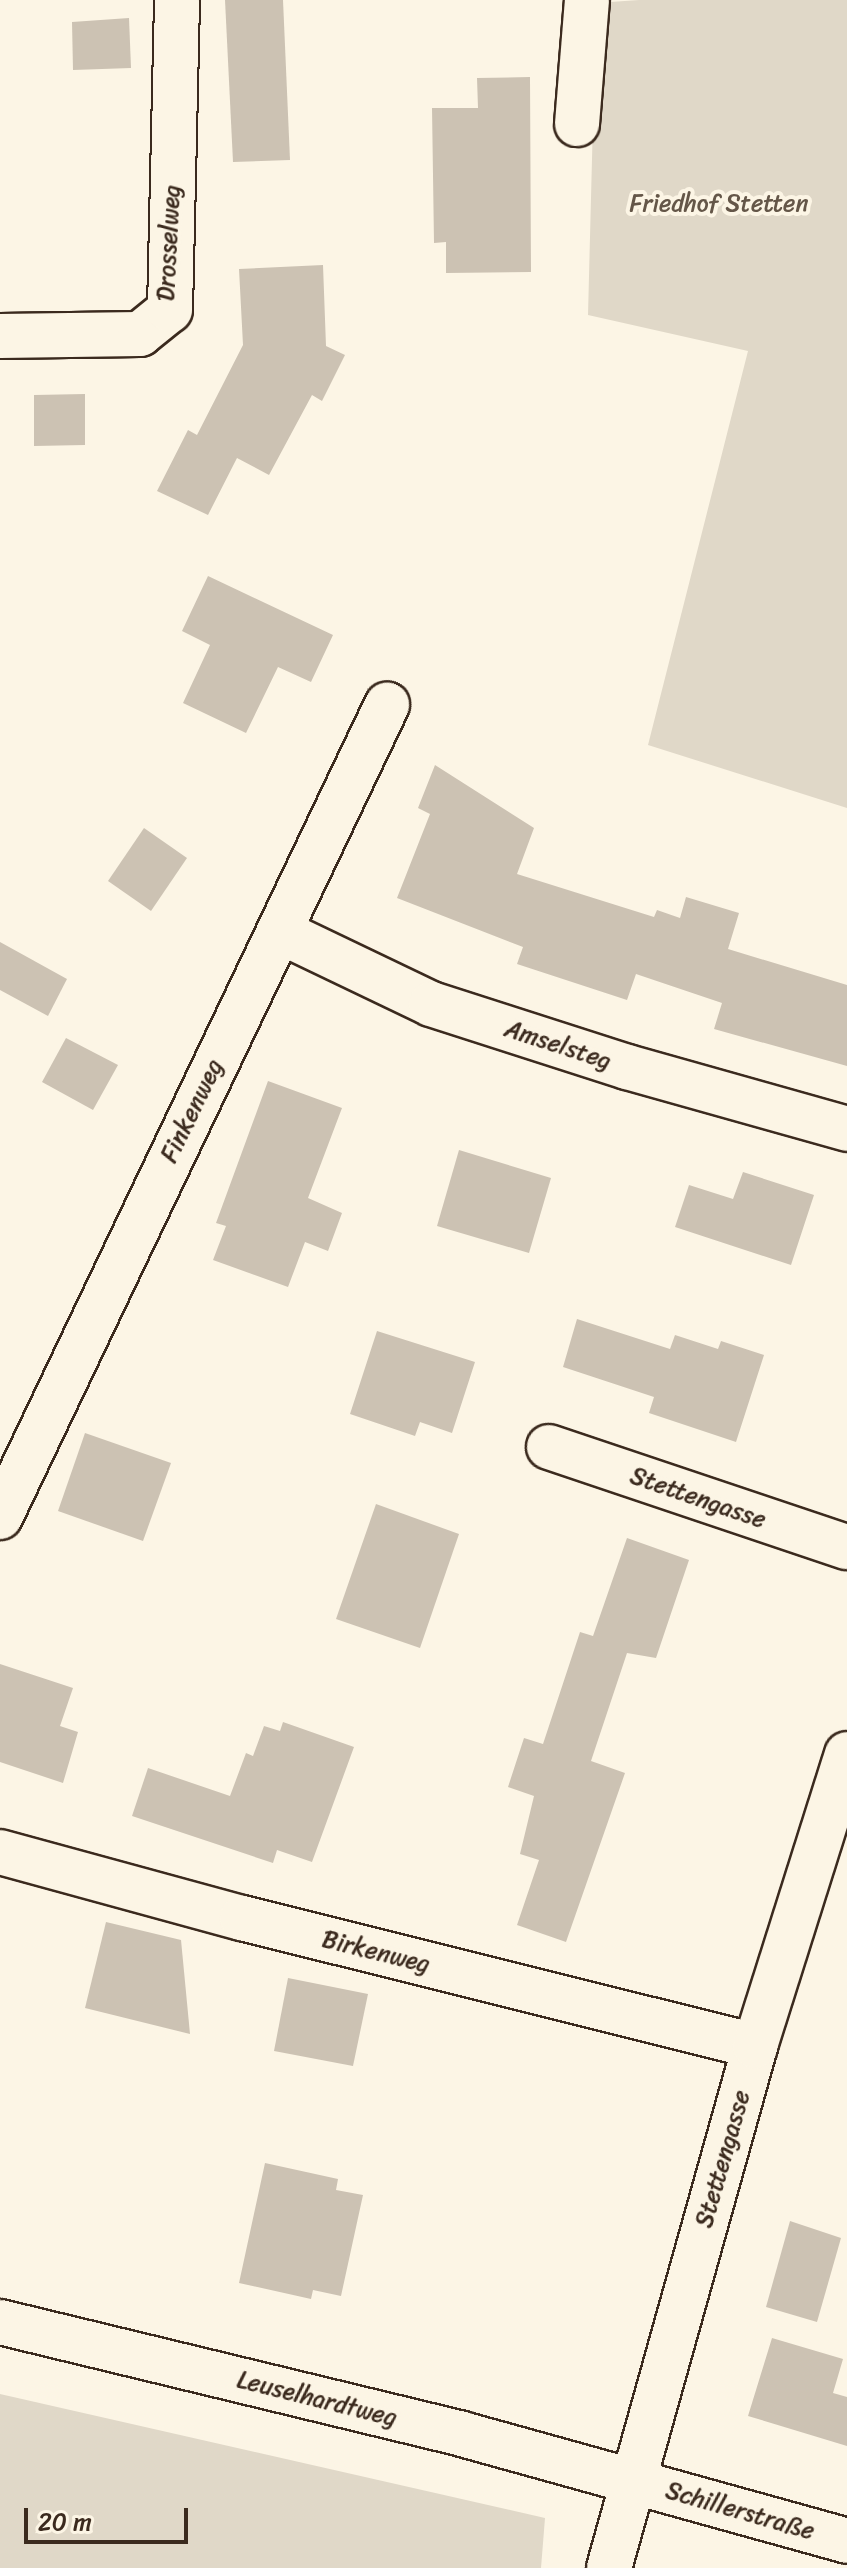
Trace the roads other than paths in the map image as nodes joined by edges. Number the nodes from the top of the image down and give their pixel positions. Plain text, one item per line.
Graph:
1 (177, 0) edge
2 (587, 0) edge
3 (577, 124) dead end
4 (0, 336) edge
5 (387, 705) dead end
6 (281, 932) junction
7 (847, 1129) edge
8 (549, 1447) dead end
9 (0, 1517) edge
10 (847, 1547) edge
11 (847, 1754) edge
12 (0, 1852) edge
13 (755, 2046) junction
14 (0, 2322) edge
15 (632, 2481) junction
16 (847, 2541) edge
17 (609, 2568) edge

1 - 4 street, Drosselweg
2 - 3 street
5 - 6 street, Finkenweg
6 - 7 street, Amselsteg
6 - 9 street, Finkenweg
8 - 10 street, Stettengasse
11 - 13 street, Stettengasse
12 - 13 street, Birkenweg
13 - 15 street, Stettengasse
14 - 15 street, Leuselhardtweg
15 - 16 street, Schillerstraße
15 - 17 street, Stettengasse

